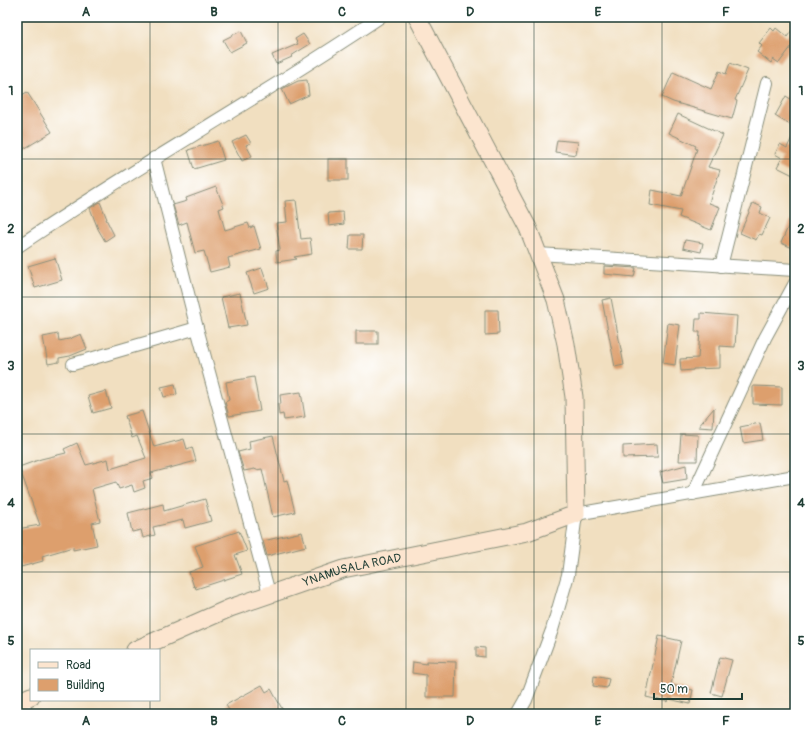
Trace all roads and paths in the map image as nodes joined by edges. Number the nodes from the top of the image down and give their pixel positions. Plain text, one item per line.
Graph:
1 (380, 17) edge
2 (417, 17) edge
3 (768, 83) dead end
4 (154, 158) junction
5 (17, 247) edge
6 (538, 254) junction
7 (721, 266) junction
8 (795, 270) edge
9 (795, 283) edge
10 (197, 328) junction
11 (73, 364) dead end
12 (795, 476) edge
13 (692, 494) junction
14 (576, 514) junction
15 (270, 593) junction
16 (137, 649) edge
17 (518, 714) edge

1 - 4 street
2 - 6 main road
3 - 7 street
4 - 5 street
4 - 10 street
6 - 7 street
6 - 14 main road
7 - 8 street
9 - 13 street
10 - 11 street
10 - 15 street
12 - 13 street
13 - 14 street
14 - 15 main road, YNAMUSALA ROAD
14 - 17 street
15 - 16 main road, YNAMUSALA ROAD

